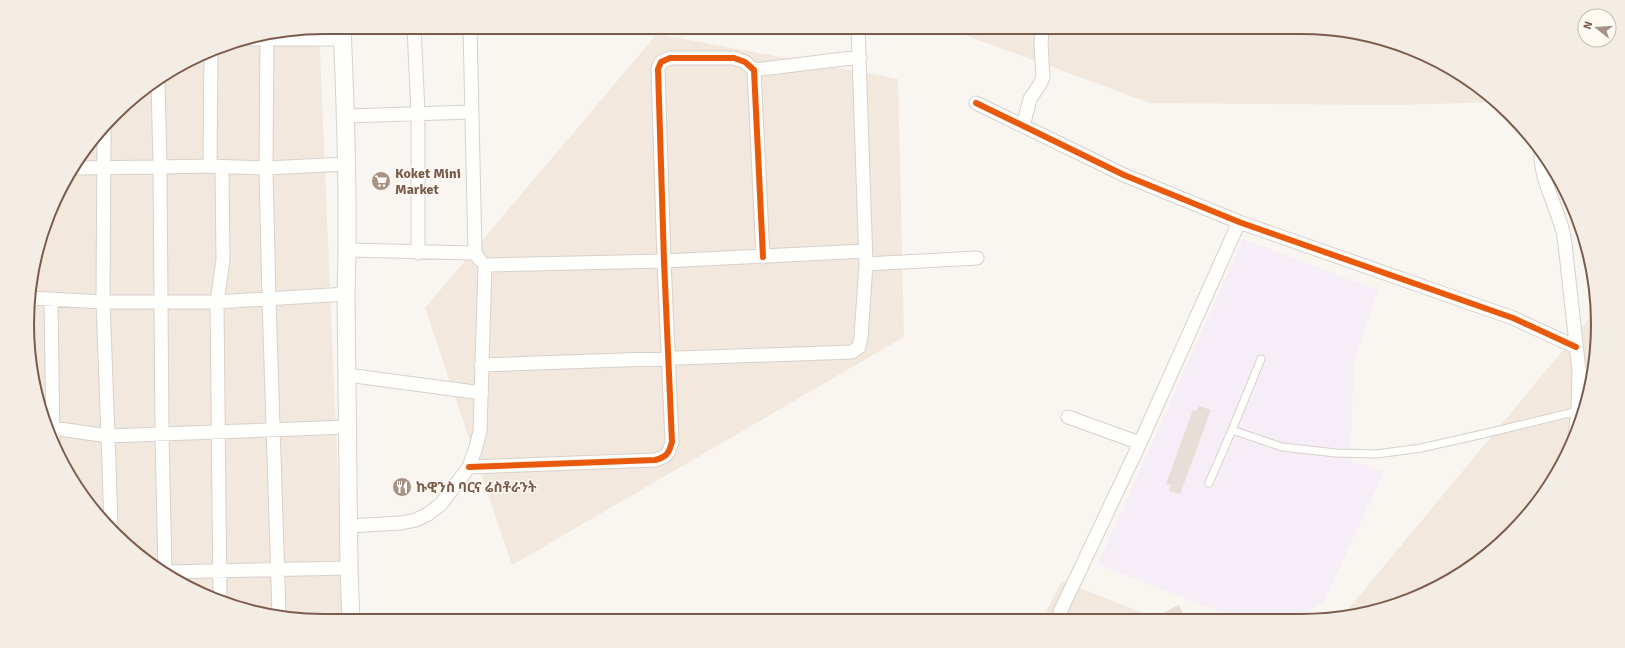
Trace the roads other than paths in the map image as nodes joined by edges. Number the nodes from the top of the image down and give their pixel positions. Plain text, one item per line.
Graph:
1 (327, 34) edge
2 (342, 34) edge
3 (414, 34) edge
4 (470, 34) edge
5 (858, 34) edge
6 (1042, 34) edge
7 (281, 37) edge
8 (268, 40) edge
9 (211, 57) edge
10 (860, 57) junction
11 (754, 70) junction
12 (158, 86) edge
13 (976, 103) dead end
14 (472, 112) junction
15 (418, 113) junction
16 (346, 116) junction
17 (1023, 126) junction
18 (104, 135) edge
19 (1540, 160) edge
20 (347, 164) junction
21 (216, 166) junction
22 (160, 167) junction
23 (80, 168) edge
24 (104, 168) junction
25 (266, 168) junction
26 (1239, 222) junction
27 (348, 250) junction
28 (418, 252) junction
29 (474, 253) junction
30 (763, 257) junction
31 (865, 258) junction
32 (977, 258) dead end
33 (664, 261) junction
34 (486, 266) junction
35 (346, 294) junction
36 (35, 299) edge
37 (269, 299) junction
38 (51, 300) junction
39 (103, 302) junction
40 (161, 302) junction
41 (217, 302) junction
42 (1576, 347) junction
43 (669, 358) junction
44 (1261, 359) dead end
45 (481, 365) junction
46 (1579, 371) junction
47 (347, 376) junction
48 (1586, 377) edge
49 (482, 393) junction
50 (1578, 410) edge
51 (1578, 411) edge
52 (49, 417) edge
53 (1068, 417) dead end
54 (348, 427) junction
55 (53, 428) edge
56 (273, 430) junction
57 (1232, 430) junction
58 (218, 432) junction
59 (162, 434) junction
60 (108, 436) junction
61 (1140, 443) junction
62 (469, 467) junction
63 (1209, 483) dead end
64 (111, 520) edge
65 (348, 526) junction
66 (165, 566) edge
67 (348, 568) junction
68 (277, 570) junction
69 (173, 571) edge
70 (220, 571) junction
71 (220, 595) edge
72 (279, 610) edge
73 (1060, 612) dead end
74 (350, 614) edge

1 - 7 street
2 - 16 street
3 - 15 street
4 - 14 street
5 - 10 street
6 - 17 street
8 - 25 street
9 - 21 street
10 - 11 street
10 - 31 street
11 - 30 street
11 - 33 street
12 - 22 street
13 - 17 street
14 - 15 street
14 - 29 street
15 - 16 street
15 - 28 street
16 - 20 street
17 - 26 street
18 - 24 street
19 - 42 street
20 - 25 street
20 - 27 street
21 - 22 street
21 - 25 street
21 - 41 street
22 - 24 street
22 - 40 street
23 - 24 street
24 - 39 street
25 - 37 street
26 - 42 street
26 - 61 street
27 - 28 street
27 - 35 street
28 - 29 street
29 - 34 street
30 - 31 street
30 - 33 street
31 - 32 street
31 - 43 street
33 - 34 street
33 - 43 street
34 - 45 street
35 - 37 street
35 - 47 street
36 - 38 street
37 - 41 street
37 - 56 street
38 - 39 street
38 - 52 street
39 - 40 street
39 - 60 street
40 - 41 street
40 - 59 street
41 - 58 street
42 - 46 street
43 - 45 street
43 - 62 street
44 - 57 lane
45 - 49 street
46 - 48 street
46 - 50 street
47 - 49 street
47 - 54 street
49 - 62 street
51 - 57 lane
53 - 61 street
54 - 56 street
54 - 65 street
55 - 60 street
56 - 58 street
56 - 68 street
57 - 63 lane
58 - 59 street
58 - 70 street
59 - 60 street
59 - 66 street
60 - 64 street
61 - 73 street
62 - 65 street
65 - 67 street
67 - 68 street
67 - 74 street
68 - 70 street
68 - 72 street
69 - 70 street
70 - 71 street

